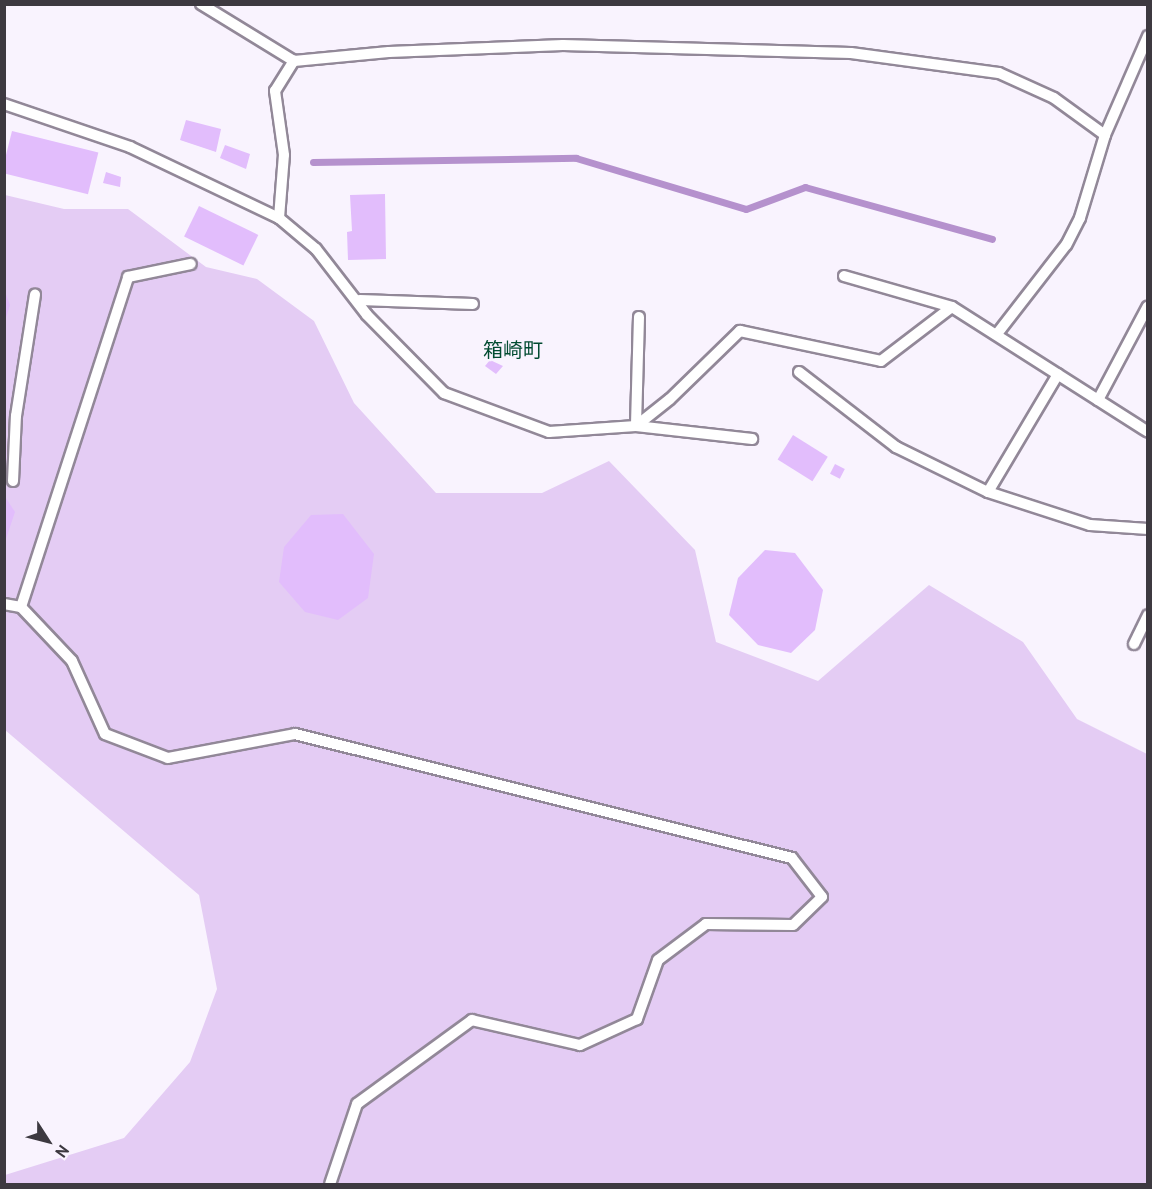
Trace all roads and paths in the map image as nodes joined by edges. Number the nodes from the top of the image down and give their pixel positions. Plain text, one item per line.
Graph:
1 (201, 4) edge
2 (1148, 36) edge
3 (294, 61) junction
4 (4, 104) edge
5 (1105, 135) junction
6 (279, 218) junction
7 (191, 264) dead end
8 (844, 276) dead end
9 (35, 294) dead end
10 (360, 300) junction
11 (473, 304) dead end
12 (1148, 306) edge
13 (952, 307) junction
14 (639, 317) dead end
15 (997, 334) junction
16 (799, 372) dead end
17 (1058, 374) junction
18 (1098, 400) junction
19 (10, 417) edge
20 (636, 426) junction
21 (1148, 432) edge
22 (752, 439) dead end
23 (13, 481) dead end
24 (988, 492) junction
25 (1148, 529) edge
26 (4, 604) edge
27 (21, 607) junction
28 (1148, 615) edge
29 (1134, 644) dead end
30 (330, 1185) edge

1 - 3 lane
2 - 5 lane
3 - 5 lane
3 - 6 lane
4 - 6 lane
5 - 15 lane
6 - 10 lane
7 - 27 lane
8 - 13 lane
9 - 19 lane
10 - 11 lane
10 - 20 lane
12 - 18 lane
13 - 15 lane
13 - 20 lane
14 - 20 lane
15 - 17 lane
16 - 24 lane
17 - 18 lane
17 - 24 lane
18 - 21 lane
19 - 23 lane
20 - 22 lane
24 - 25 lane
26 - 27 lane
27 - 30 lane
28 - 29 lane

